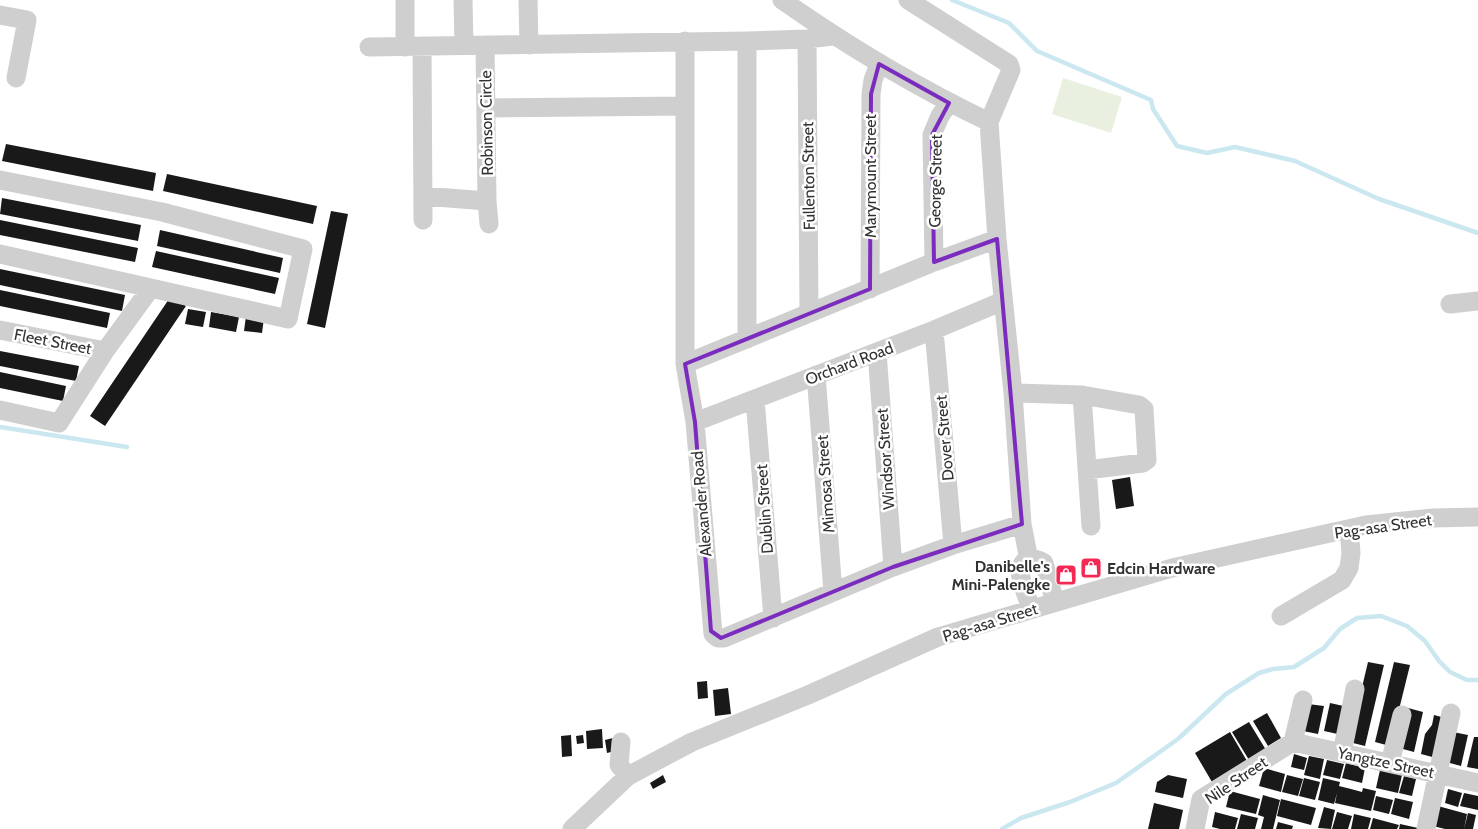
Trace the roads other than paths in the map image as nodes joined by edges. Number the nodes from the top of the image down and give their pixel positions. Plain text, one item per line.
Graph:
1 (405, 0) edge
2 (463, 0) edge
3 (528, 0) edge
4 (782, 0) edge
5 (908, 0) edge
6 (0, 15) edge
7 (833, 36) junction
8 (807, 39) junction
9 (685, 41) junction
10 (747, 41) junction
11 (464, 44) junction
12 (485, 45) junction
13 (529, 45) junction
14 (413, 46) junction
15 (369, 47) dead end
16 (880, 64) junction
17 (16, 78) dead end
18 (949, 103) junction
19 (684, 106) junction
20 (486, 108) junction
21 (989, 122) junction
22 (0, 180) edge
23 (423, 196) junction
24 (487, 201) junction
25 (423, 220) dead end
26 (489, 224) dead end
27 (997, 239) junction
28 (0, 254) edge
29 (934, 262) junction
30 (150, 288) junction
31 (870, 289) junction
32 (1003, 301) junction
33 (1478, 301) edge
34 (1450, 304) dead end
35 (809, 313) junction
36 (0, 330) edge
37 (934, 330) junction
38 (747, 339) junction
39 (105, 351) junction
40 (877, 352) junction
41 (685, 364) junction
42 (816, 375) junction
43 (1013, 393) junction
44 (1082, 396) junction
45 (755, 399) junction
46 (0, 410) edge
47 (695, 422) junction
48 (1088, 470) junction
49 (1478, 516) edge
50 (1022, 524) junction
51 (1091, 526) dead end
52 (1349, 529) junction
53 (953, 545) junction
54 (1029, 560) junction
55 (893, 566) junction
56 (833, 592) junction
57 (1055, 602) junction
58 (1031, 609) junction
59 (1281, 616) dead end
60 (773, 618) junction
61 (1355, 689) dead end
62 (1303, 700) dead end
63 (1451, 713) dead end
64 (1402, 715) dead end
65 (622, 742) dead end
66 (1293, 742) junction
67 (1342, 753) junction
68 (1390, 763) junction
69 (1438, 774) junction
70 (628, 776) junction
71 (1478, 782) edge
72 (1198, 828) edge
73 (1430, 828) edge
74 (572, 829) edge

1 - 14 street
2 - 11 street
3 - 13 street
4 - 7 street
5 - 21 street
6 - 17 street
7 - 8 street
7 - 16 street
8 - 10 street
8 - 35 street, Fullenton Street
9 - 10 street
9 - 13 street
9 - 19 street, Alexander Road
10 - 38 street
11 - 12 street
11 - 14 street
12 - 13 street
12 - 20 street, Robinson Circle
14 - 15 street
14 - 23 street
16 - 18 street
16 - 31 street, Marymount Street
18 - 21 street
18 - 29 street, George Street
19 - 20 street
19 - 41 street, Alexander Road
20 - 24 street, Robinson Circle
21 - 27 street
22 - 30 street
23 - 24 street, Robinson Circle
23 - 25 street
24 - 26 street, Robinson Circle
27 - 29 street
27 - 32 street
28 - 30 street
29 - 31 street
30 - 39 street
31 - 35 street
32 - 37 street, Orchard Road
32 - 43 street
33 - 34 street
35 - 38 street
36 - 39 street, Fleet Street
37 - 40 street, Orchard Road
37 - 53 street, Dover Street
38 - 41 street
39 - 46 street
40 - 42 street, Orchard Road
40 - 55 street, Windsor Street
41 - 47 street, Alexander Road
42 - 45 street, Orchard Road
42 - 56 street, Mimosa Street
43 - 44 street
43 - 50 street
44 - 48 street
44 - 48 street
45 - 47 street, Orchard Road
45 - 60 street, Dublin Street
47 - 60 street, Alexander Road
48 - 51 street
49 - 52 street, Pag-asa Street
50 - 53 street, Alexander Road
50 - 54 street
52 - 57 street, Pag-asa Street
52 - 59 street
53 - 55 street, Alexander Road
54 - 57 street
54 - 58 street
55 - 56 street, Alexander Road
56 - 60 street, Alexander Road
57 - 58 street, Pag-asa Street
58 - 70 street, Pag-asa Street
61 - 67 street
62 - 66 street
63 - 69 street
64 - 68 street
65 - 70 street
66 - 67 street, Yangtze Street
66 - 72 street, Nile Street
67 - 68 street, Yangtze Street
68 - 69 street, Yangtze Street
69 - 71 street, Yangtze Street
69 - 73 street
70 - 74 street, Pag-asa Street

